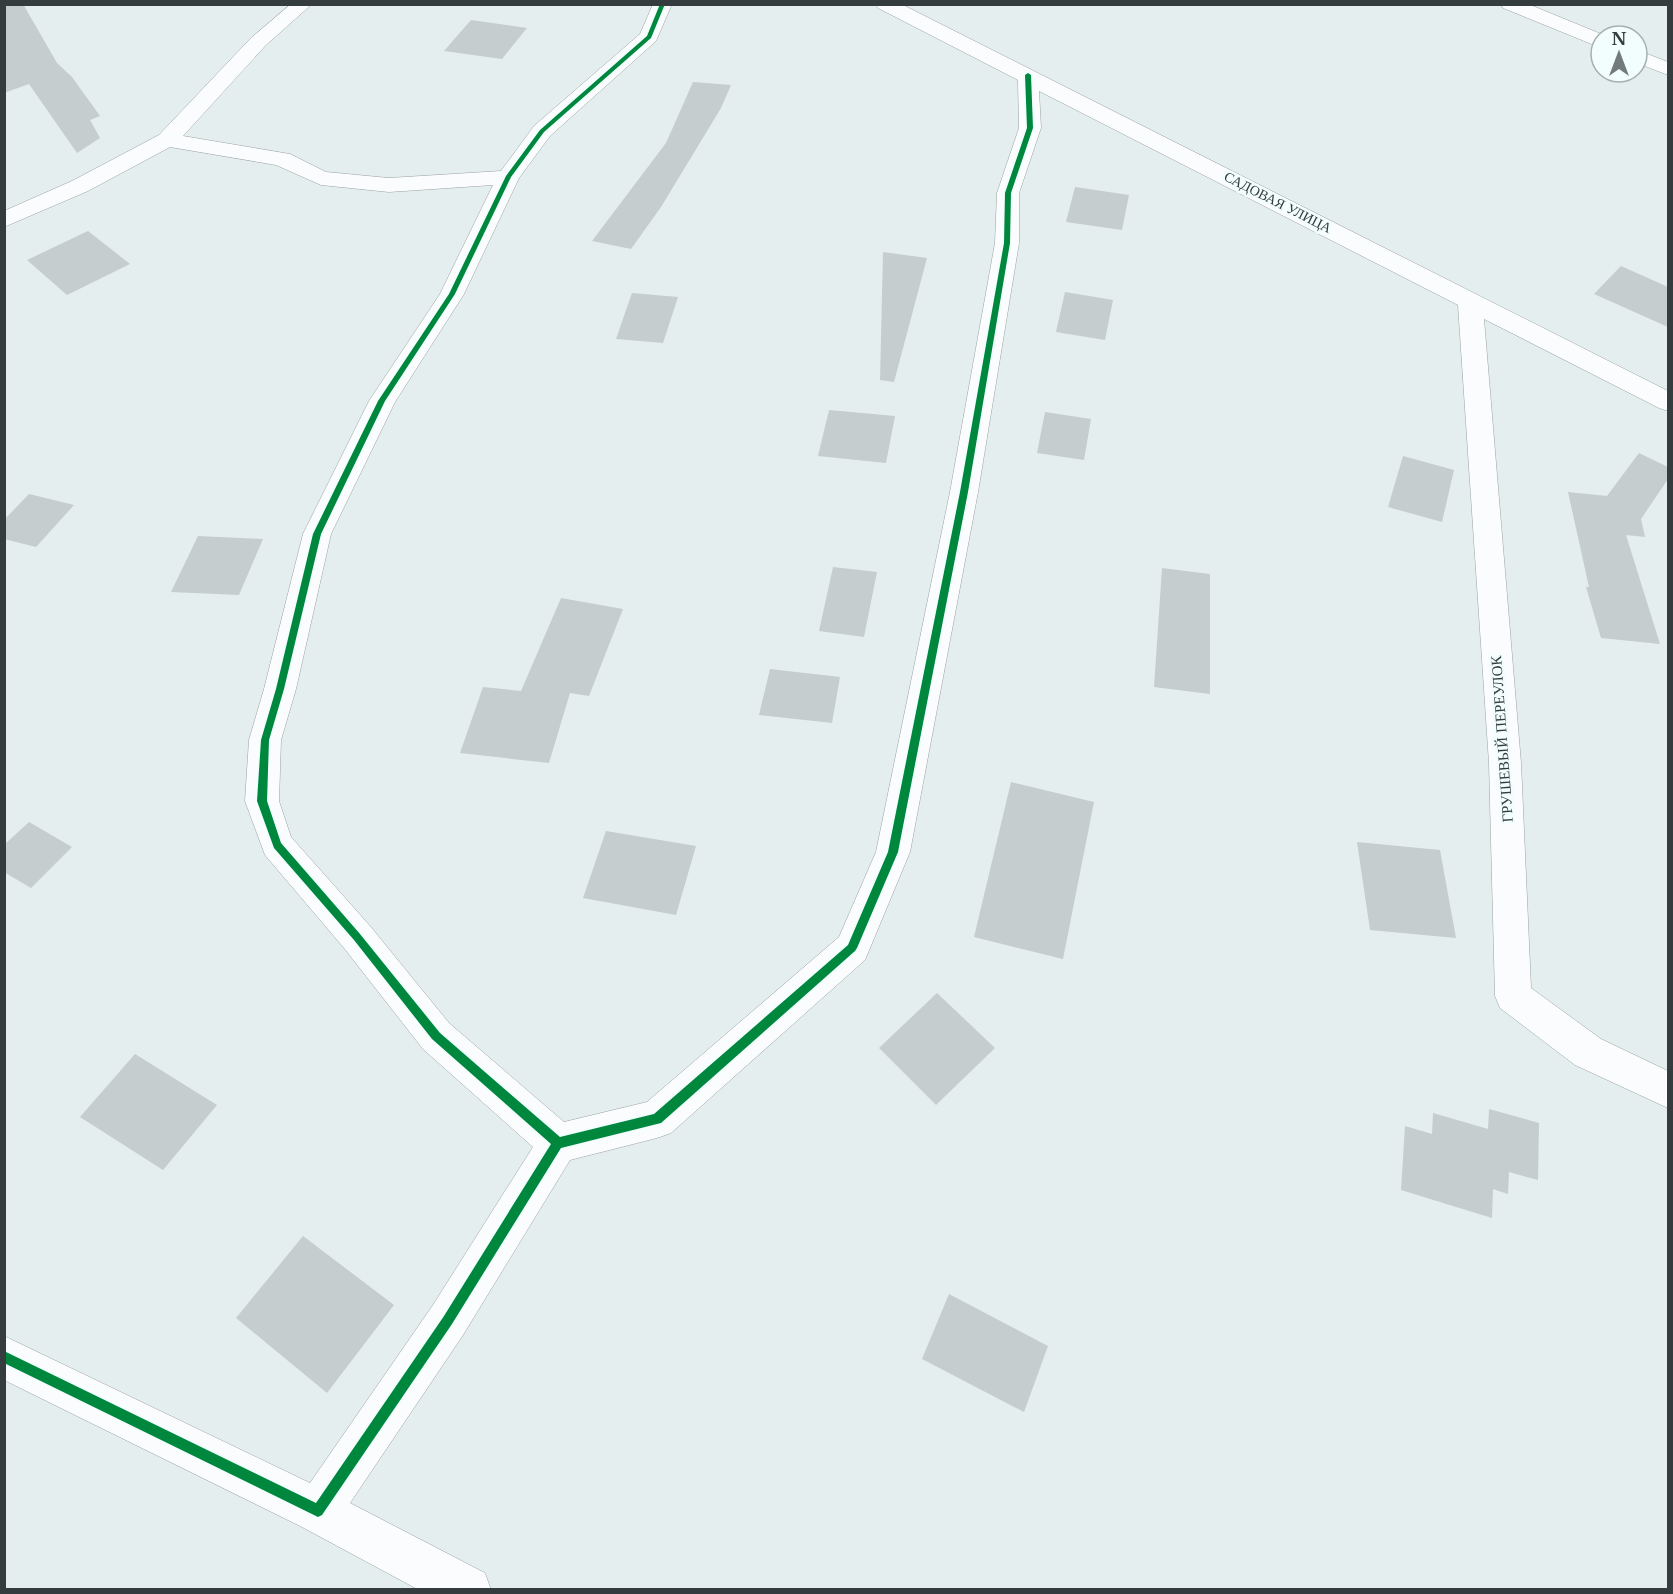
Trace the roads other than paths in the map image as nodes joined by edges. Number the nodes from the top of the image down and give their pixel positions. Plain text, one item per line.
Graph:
1 (303, 4) edge
2 (663, 4) edge
3 (885, 4) edge
4 (1510, 4) edge
5 (1589, 36) edge
6 (1649, 61) edge
7 (1668, 69) edge
8 (1028, 75) junction
9 (167, 140) junction
10 (508, 177) junction
11 (4, 220) edge
12 (1470, 300) junction
13 (1668, 402) edge
14 (1668, 1090) edge
15 (558, 1143) junction
16 (4, 1357) edge
17 (318, 1511) junction
18 (468, 1590) edge

1 - 9 street
2 - 10 street
3 - 8 street, САДОВАЯ УЛИЦА
4 - 5 street
6 - 7 street
8 - 12 street, САДОВАЯ УЛИЦА
8 - 15 street
9 - 10 street
9 - 11 street
10 - 15 street
12 - 13 street, САДОВАЯ УЛИЦА
12 - 14 street, ГРУШЕВЫЙ ПЕРЕУЛОК
15 - 17 street
16 - 17 street
17 - 18 street

